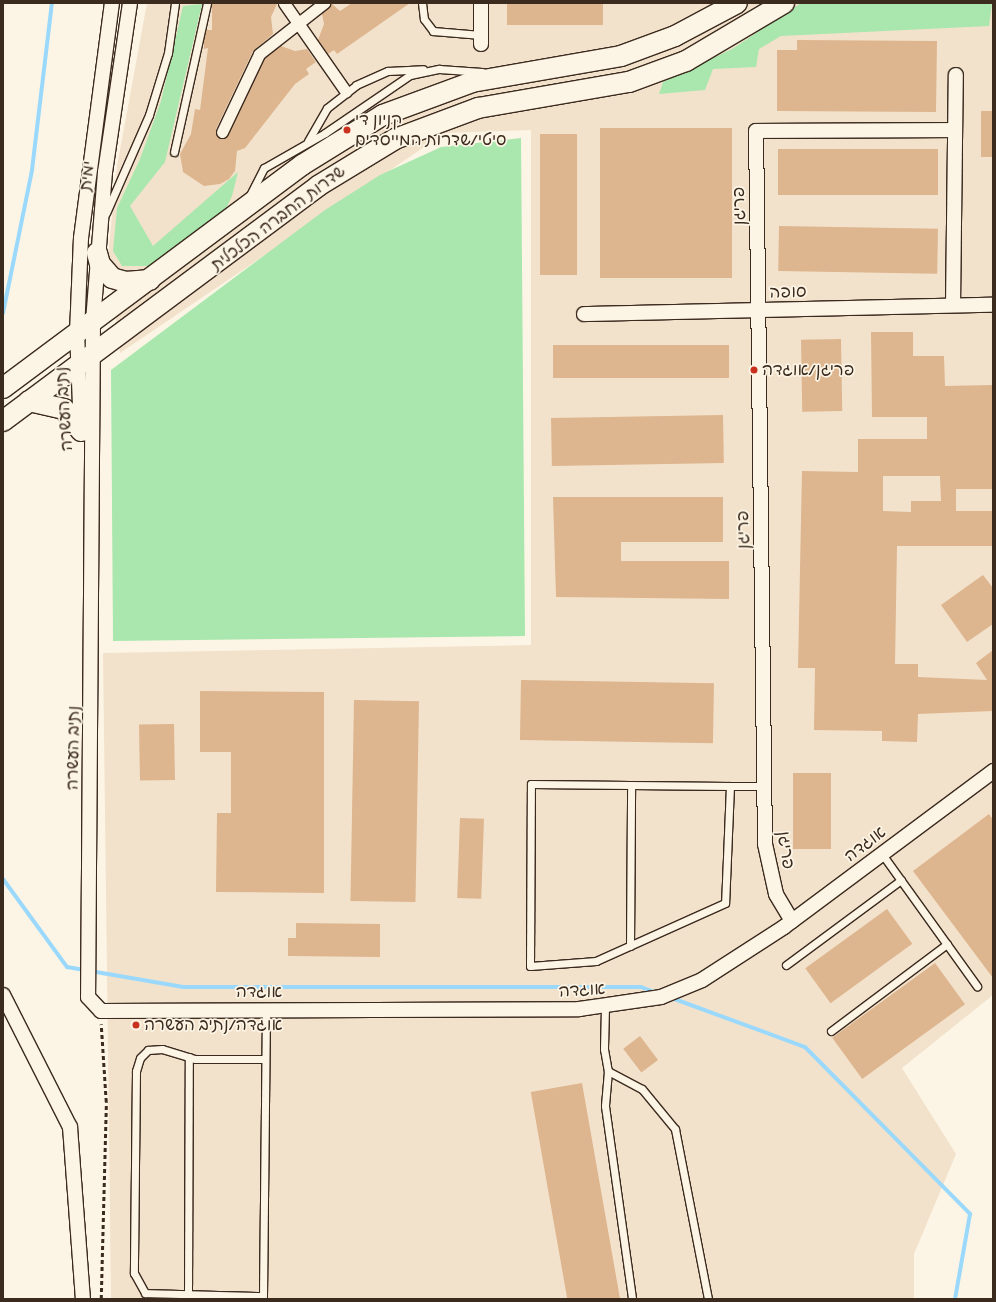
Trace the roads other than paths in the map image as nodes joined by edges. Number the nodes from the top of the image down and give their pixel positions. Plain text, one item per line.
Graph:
1 (112, 3) edge
2 (130, 3) edge
3 (175, 3) edge
4 (207, 3) edge
5 (284, 3) edge
6 (324, 3) edge
7 (422, 3) edge
8 (480, 3) edge
9 (737, 3) edge
10 (784, 3) edge
11 (297, 22) junction
12 (481, 39) joint
13 (439, 69) junction
14 (514, 75) junction
15 (956, 75) dead end
16 (346, 92) junction
17 (955, 130) junction
18 (222, 132) dead end
19 (308, 142) junction
20 (174, 152) dead end
21 (243, 211) junction
22 (99, 226) junction
23 (97, 253) junction
24 (150, 280) junction
25 (953, 305) junction
26 (993, 305) edge
27 (759, 311) junction
28 (584, 314) dead end
29 (85, 328) junction
30 (85, 360) junction
31 (3, 388) edge
32 (29, 401) junction
33 (3, 421) edge
34 (81, 431) junction
35 (89, 480) junction
36 (993, 771) edge
37 (631, 785) junction
38 (730, 786) junction
39 (764, 786) junction
40 (882, 854) junction
41 (901, 880) junction
42 (792, 922) junction
43 (946, 944) junction
44 (630, 946) junction
45 (786, 965) dead end
46 (977, 986) dead end
47 (3, 995) edge
48 (605, 1007) junction
49 (266, 1010) junction
50 (101, 1011) joint
51 (831, 1032) dead end
52 (189, 1057) junction
53 (264, 1059) junction
54 (608, 1071) junction
55 (188, 1295) junction
56 (83, 1299) edge
57 (632, 1299) edge
58 (708, 1299) edge

1 - 29 street, ימית
2 - 22 street, ימית
3 - 22 lane
4 - 20 lane
5 - 11 street
6 - 11 street
7 - 12 lane
8 - 12 street
9 - 14 main road, שדרות החברה הכלכלית
10 - 30 main road, שדרות החברה הכלכלית
11 - 16 street
11 - 18 street
13 - 14 lane
13 - 16 lane
13 - 19 lane
14 - 21 main road, שדרות החברה הכלכלית
15 - 17 street
16 - 19 lane
17 - 25 street
17 - 27 street, פריגן
19 - 21 lane
21 - 24 main road, שדרות החברה הכלכלית
22 - 23 street, ימית
23 - 24 main road
23 - 29 street, ימית
24 - 29 main road, שדרות החברה הכלכלית
25 - 26 street, סופה
25 - 27 street, סופה
27 - 28 street, סופה
27 - 39 street, פריגן
29 - 30 street, נתיב העשרה
29 - 30 street, ימית
29 - 31 main road, שדרות החברה הכלכלית
30 - 32 main road, שדרות החברה הכלכלית
30 - 34 street, נתיב העשרה
30 - 35 street, נתיב העשרה
32 - 33 main road, שדרות החברה הכלכלית
32 - 34 main road
34 - 35 street, נתיב העשרה
35 - 50 street, נתיב העשרה
36 - 40 street, אוגדה
37 - 38 lane
37 - 44 lane
37 - 44 lane
38 - 39 lane
38 - 44 lane
39 - 42 street, פריגן
40 - 41 lane
40 - 42 street, אוגדה
41 - 43 lane
41 - 45 lane
42 - 48 street, אוגדה
43 - 46 lane
43 - 51 lane
47 - 56 street
48 - 49 street, אוגדה
48 - 54 lane
49 - 50 street, אוגדה
49 - 53 lane
52 - 53 lane
52 - 55 lane
52 - 55 lane
53 - 55 lane
54 - 57 lane
54 - 58 lane

